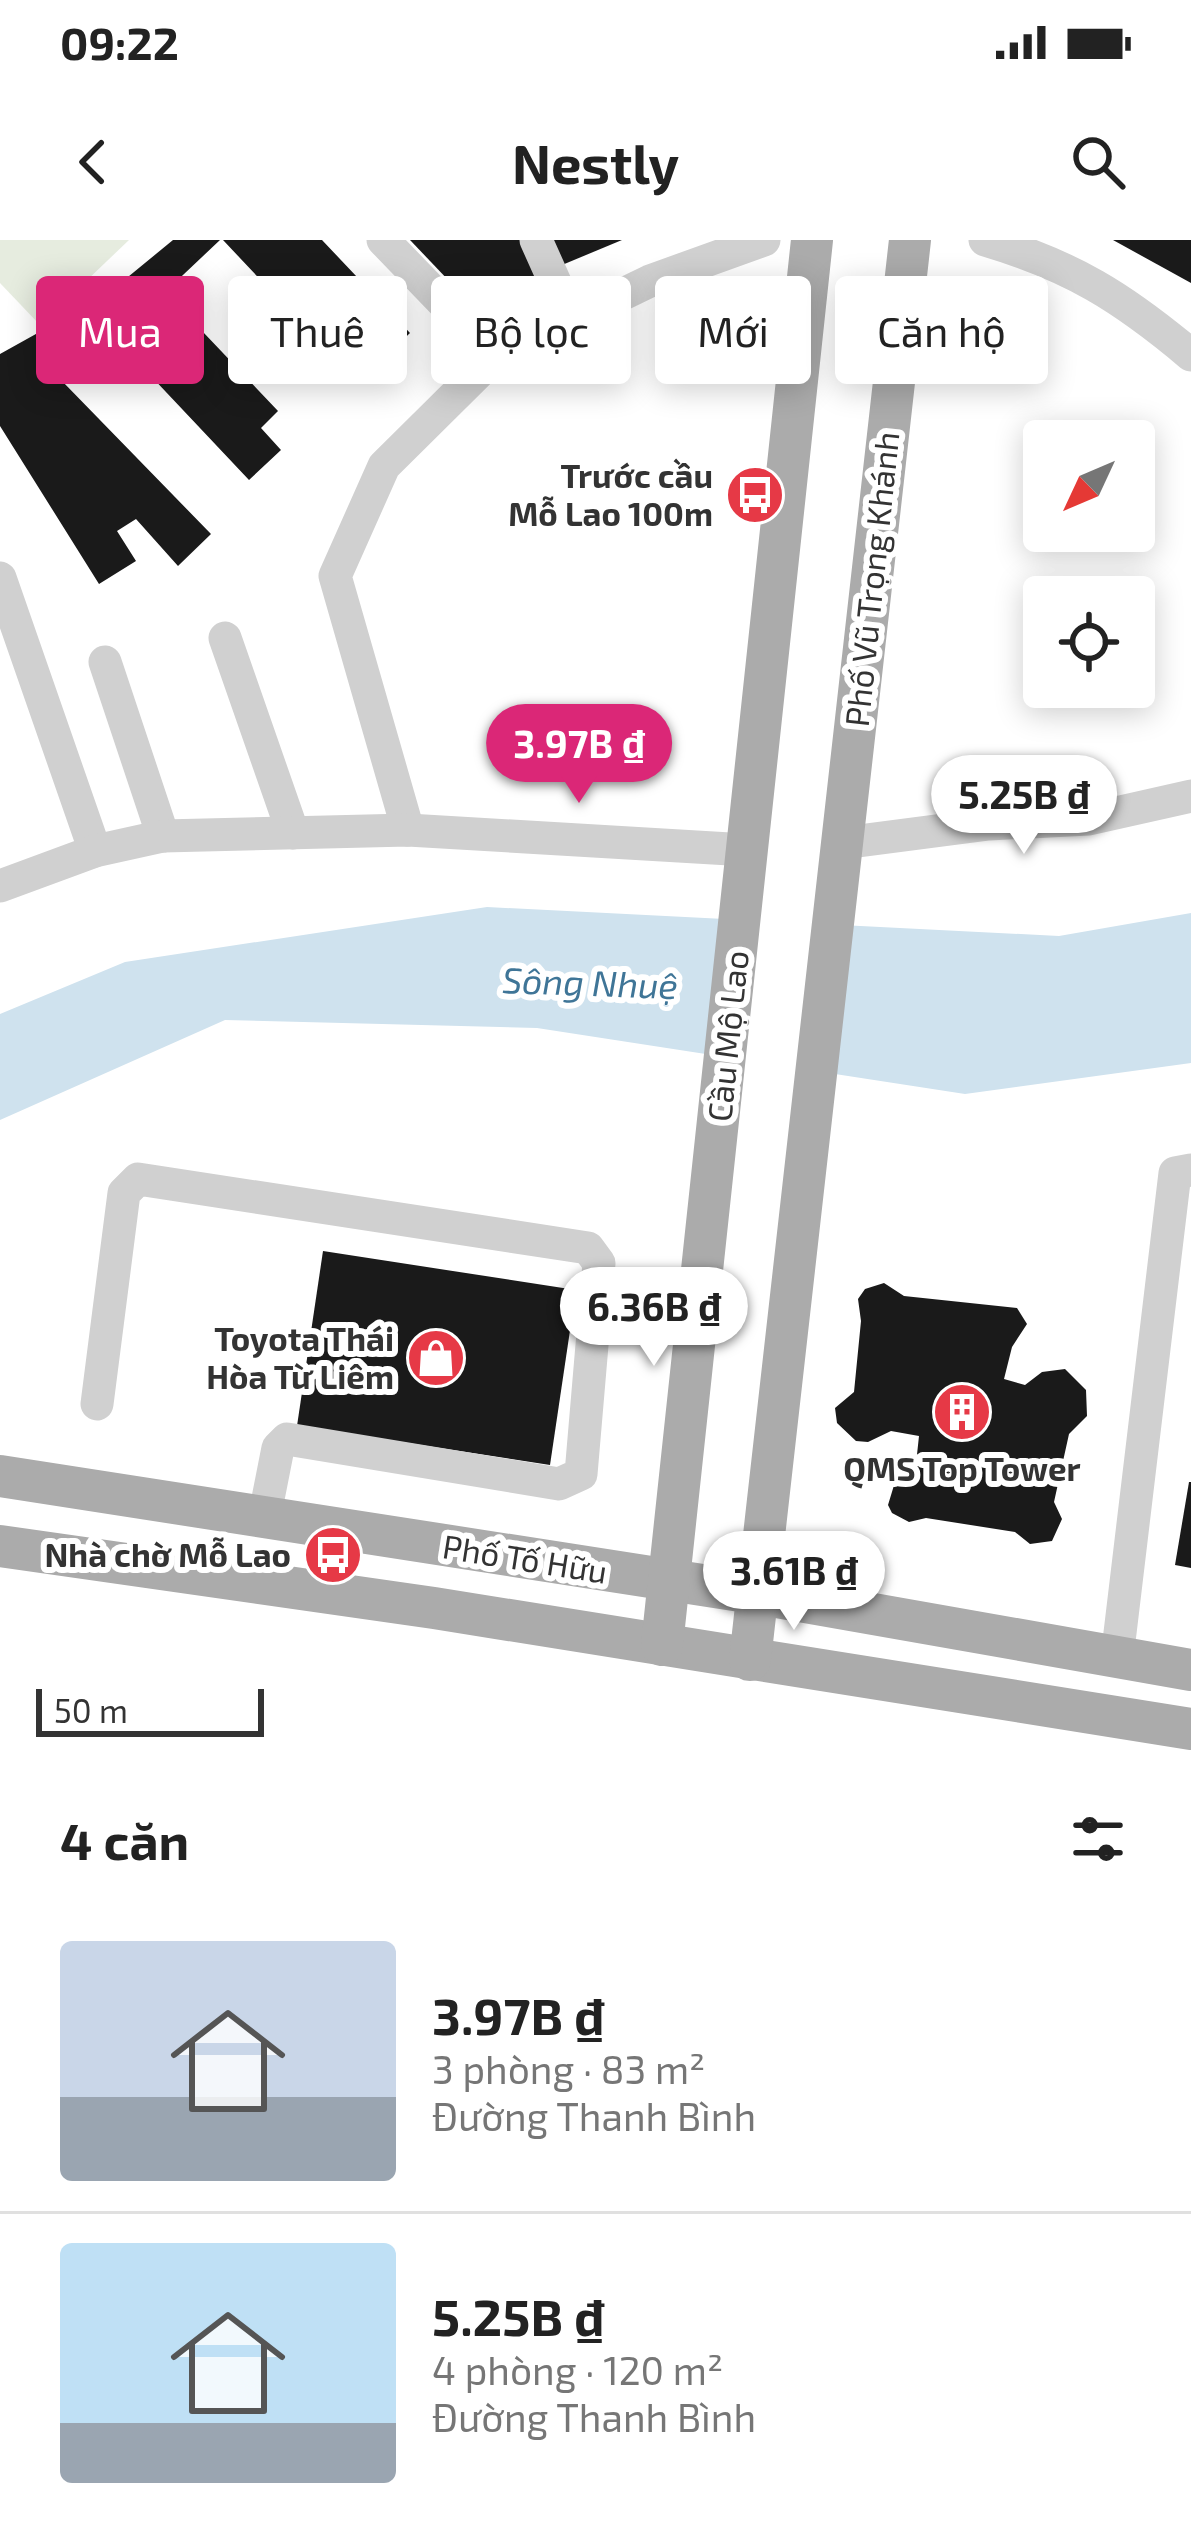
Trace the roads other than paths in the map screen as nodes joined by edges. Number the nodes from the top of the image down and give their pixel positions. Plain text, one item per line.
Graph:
1 (383, 240) edge
2 (536, 240) edge
3 (764, 240) edge
4 (812, 240) edge
5 (910, 240) edge
6 (996, 242) edge
7 (552, 276) edge
8 (431, 290) edge
9 (631, 292) edge
10 (1191, 356) edge
11 (467, 384) edge
12 (0, 578) edge
13 (225, 638) dead end
14 (105, 662) dead end
15 (1191, 796) edge
16 (408, 830) junction
17 (293, 833) junction
18 (163, 836) junction
19 (843, 842) junction
20 (95, 850) junction
21 (747, 850) junction
22 (0, 886) edge
23 (1191, 1170) edge
24 (1176, 1294) edge
25 (98, 1404) dead end
26 (0, 1476) edge
27 (264, 1519) junction
28 (0, 1546) edge
29 (670, 1580) junction
30 (760, 1594) junction
31 (662, 1645) junction
32 (1117, 1658) junction
33 (750, 1660) junction
34 (1191, 1670) edge
35 (1191, 1729) edge

1 - 8 street
2 - 7 street
3 - 9 street
4 - 21 main road
5 - 19 main road, Phố Vũ Trọng Khánh
6 - 10 street
11 - 16 street
12 - 20 street
13 - 17 street
14 - 18 street
15 - 19 street
16 - 17 street
16 - 21 street
17 - 18 street
18 - 20 street
19 - 30 main road, Phố Vũ Trọng Khánh
20 - 22 street
21 - 29 main road, Cầu Mộ Lao
23 - 24 street
24 - 32 street
25 - 27 street
26 - 27 main road, Phố Tố Hữu
27 - 29 main road, Phố Tố Hữu
28 - 31 main road, Phố Tố Hữu
29 - 30 main road, Phố Tố Hữu
29 - 31 main road
30 - 32 main road, Phố Tố Hữu
30 - 33 main road
31 - 33 main road, Phố Tố Hữu
32 - 34 main road, Phố Tố Hữu
33 - 35 main road, Phố Tố Hữu

